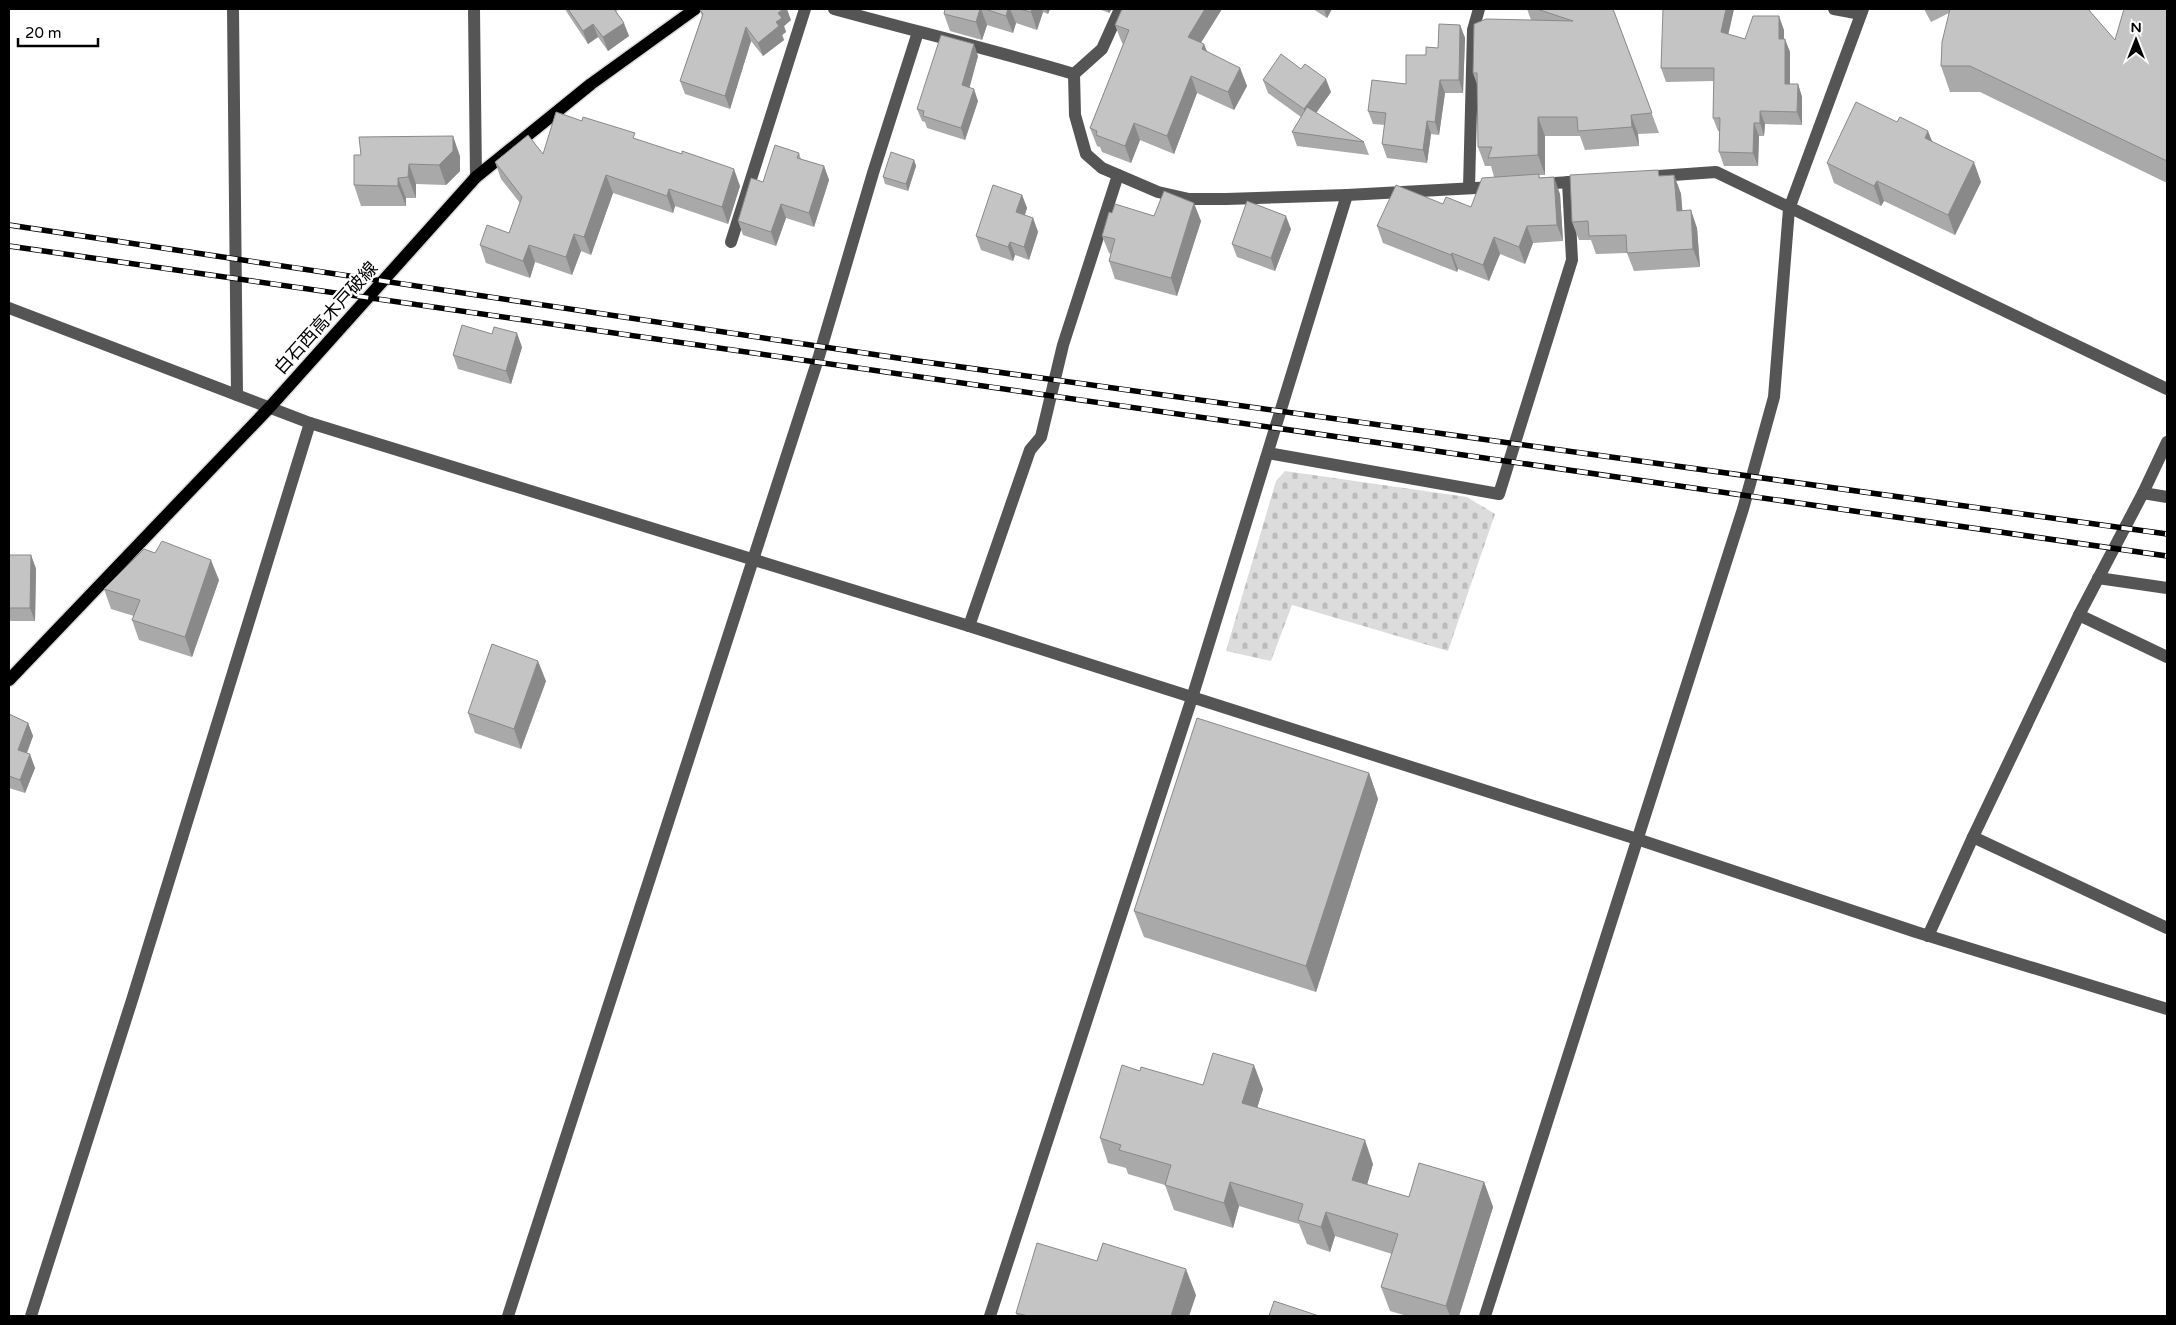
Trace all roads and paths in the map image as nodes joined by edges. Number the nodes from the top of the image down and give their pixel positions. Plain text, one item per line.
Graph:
1 (233, 9) edge
2 (474, 9) edge
3 (695, 9) edge
4 (805, 9) edge
5 (834, 9) edge
6 (1120, 9) edge
7 (1479, 9) edge
8 (1834, 9) edge
9 (1862, 11) edge
10 (918, 32) junction
11 (1074, 74) junction
12 (1118, 175) junction
13 (476, 177) junction
14 (1627, 178) edge
15 (1597, 180) edge
16 (1568, 182) junction
17 (1528, 184) edge
18 (1508, 186) edge
19 (1469, 188) junction
20 (1347, 195) junction
21 (1789, 209) junction
22 (731, 242) dead end
23 (9, 308) edge
24 (2167, 388) edge
25 (237, 395) junction
26 (269, 408) junction
27 (310, 423) junction
28 (2167, 442) edge
29 (1268, 453) junction
30 (2143, 493) junction
31 (2167, 496) edge
32 (754, 560) junction
33 (2098, 578) junction
34 (2167, 588) edge
35 (2078, 615) junction
36 (969, 626) junction
37 (2167, 657) edge
38 (9, 680) edge
39 (1192, 698) junction
40 (1973, 836) junction
41 (1637, 839) junction
42 (2167, 928) edge
43 (1928, 936) junction
44 (2167, 1009) edge
45 (31, 1316) edge
46 (508, 1316) edge
47 (990, 1316) edge
48 (1485, 1316) edge

1 - 25 street
2 - 13 street
3 - 13 main road, 白石西高木戸破線
4 - 22 street
5 - 10 street
6 - 11 street
7 - 19 street
8 - 9 street
9 - 21 street
10 - 11 street
10 - 32 street
11 - 12 street
12 - 20 street
12 - 36 street
13 - 26 main road, 白石西高木戸破線
14 - 21 street
15 - 16 street
16 - 17 street
16 - 29 street
18 - 19 street
19 - 20 street
20 - 29 street
21 - 24 street
21 - 41 street
23 - 25 street
25 - 26 street
26 - 27 street
26 - 38 main road, 白石西高木戸破線
27 - 32 street
27 - 45 street
28 - 30 street
29 - 39 street
30 - 31 street
30 - 33 street
32 - 36 street
32 - 46 street
33 - 34 street
33 - 35 street
35 - 37 street
35 - 40 street
36 - 39 street
39 - 41 street
39 - 47 street
40 - 42 street
40 - 43 street
41 - 43 street
41 - 48 street
43 - 44 street

